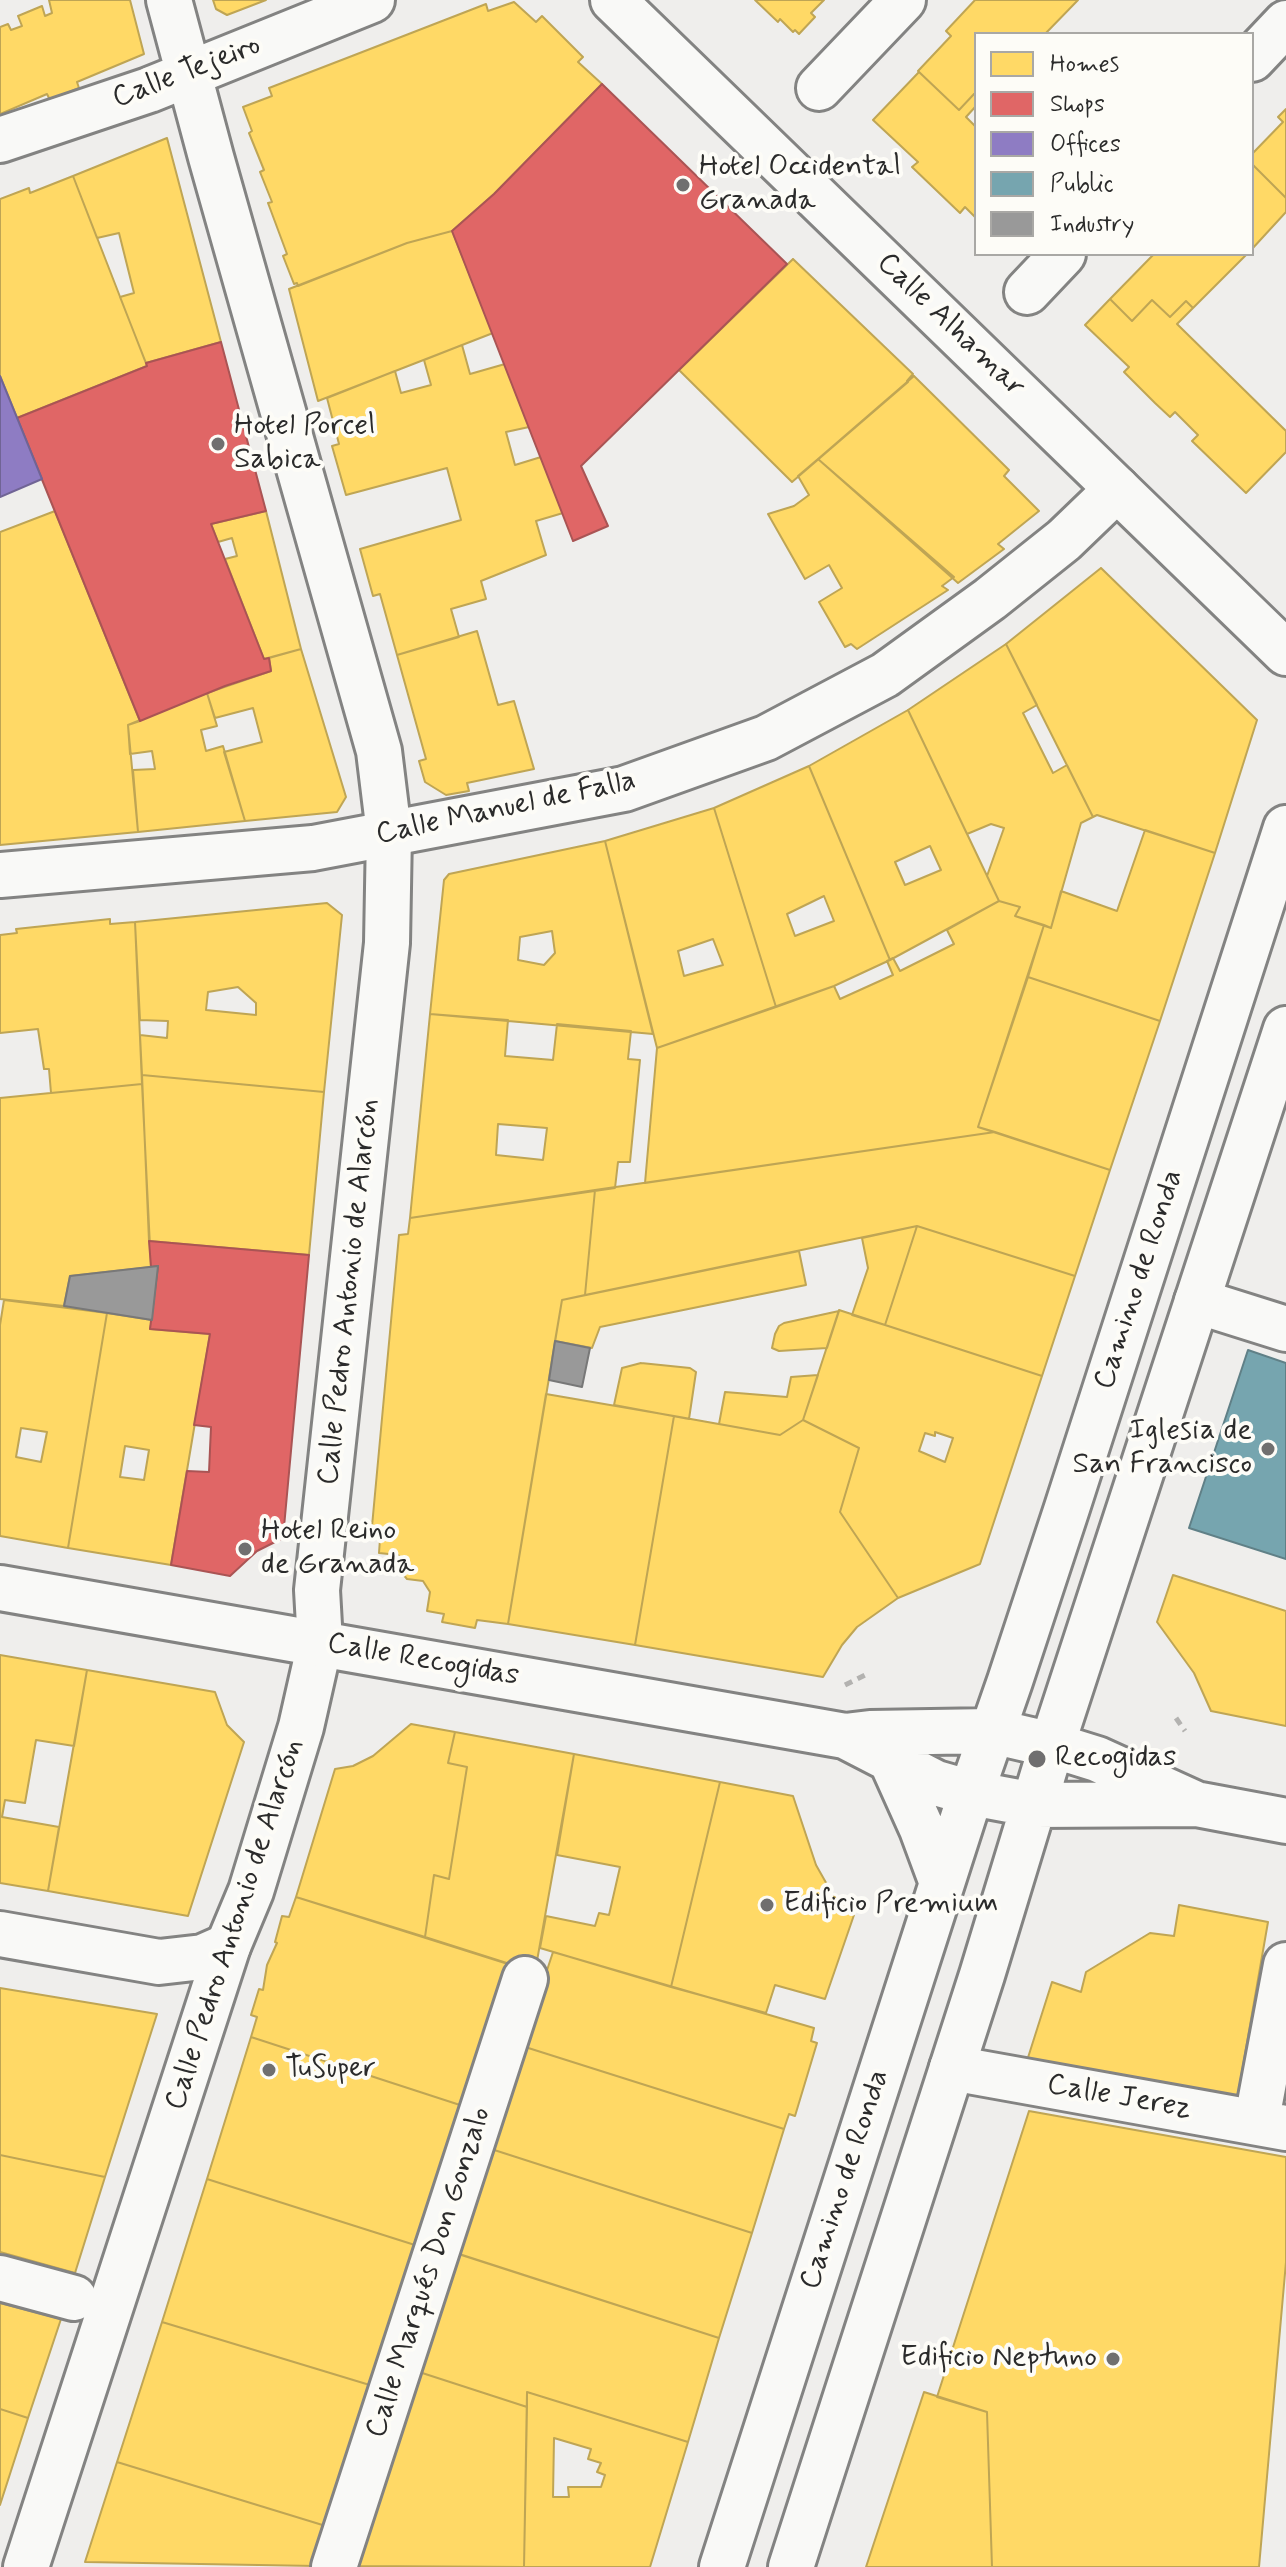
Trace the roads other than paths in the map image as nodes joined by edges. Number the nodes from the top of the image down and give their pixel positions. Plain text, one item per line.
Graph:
1 (169, 0) edge
2 (372, 0) edge
3 (613, 0) edge
4 (903, 0) edge
5 (1286, 23) edge
6 (1254, 57) edge
7 (189, 74) junction
8 (819, 88) dead end
9 (0, 140) edge
10 (1061, 256) edge
11 (1027, 292) dead end
12 (1117, 489) junction
13 (1286, 653) edge
14 (1286, 828) edge
15 (389, 833) junction
16 (0, 875) edge
17 (1286, 1029) edge
18 (1197, 1301) junction
19 (1286, 1329) edge
20 (0, 1588) edge
21 (320, 1643) junction
22 (992, 1731) junction
23 (845, 1736) junction
24 (1052, 1745) junction
25 (891, 1760) junction
26 (971, 1793) junction
27 (1196, 1804) junction
28 (1035, 1805) junction
29 (1286, 1821) edge
30 (942, 1883) junction
31 (0, 1934) edge
32 (228, 1946) junction
33 (1286, 1965) edge
34 (525, 1979) dead end
35 (952, 2068) junction
36 (1272, 2121) edge
37 (0, 2278) edge
38 (74, 2298) dead end
39 (26, 2567) edge
40 (334, 2567) edge
41 (722, 2567) edge
42 (791, 2567) edge

1 - 7 main road, Calle Pedro Antonio de Alarcón
2 - 7 main road, Calle Tejeiro
3 - 12 main road, Calle Alhamar
4 - 8 main road
5 - 6 main road
7 - 9 main road, Calle Tejeiro
7 - 15 main road, Calle Pedro Antonio de Alarcón
10 - 11 main road
12 - 13 main road, Calle Alhamar
12 - 15 main road, Calle Manuel de Falla
14 - 22 main road, Camino de Ronda
15 - 16 main road, Calle Manuel de Falla
15 - 21 main road, Calle Pedro Antonio de Alarcón
17 - 18 main road, Camino de Ronda
18 - 19 main road
18 - 24 main road, Camino de Ronda
20 - 21 main road, Calle Recogidas
21 - 23 main road, Calle Recogidas
21 - 32 main road, Calle Pedro Antonio de Alarcón
22 - 23 main road, Calle Recogidas
22 - 24 main road
22 - 26 main road, Camino de Ronda
23 - 25 main road, Calle Recogidas
24 - 27 main road
24 - 28 main road, Camino de Ronda
25 - 26 main road, Calle Recogidas
25 - 30 main road
26 - 28 main road
26 - 30 main road, Camino de Ronda
27 - 28 main road
27 - 29 main road
28 - 35 main road, Camino de Ronda
30 - 41 main road, Camino de Ronda
31 - 32 main road
32 - 39 main road, Calle Pedro Antonio de Alarcón
33 - 36 main road
34 - 40 main road, Calle Marqués Don Gonzalo
35 - 36 main road, Calle Jerez
35 - 42 main road, Camino de Ronda
37 - 38 main road

